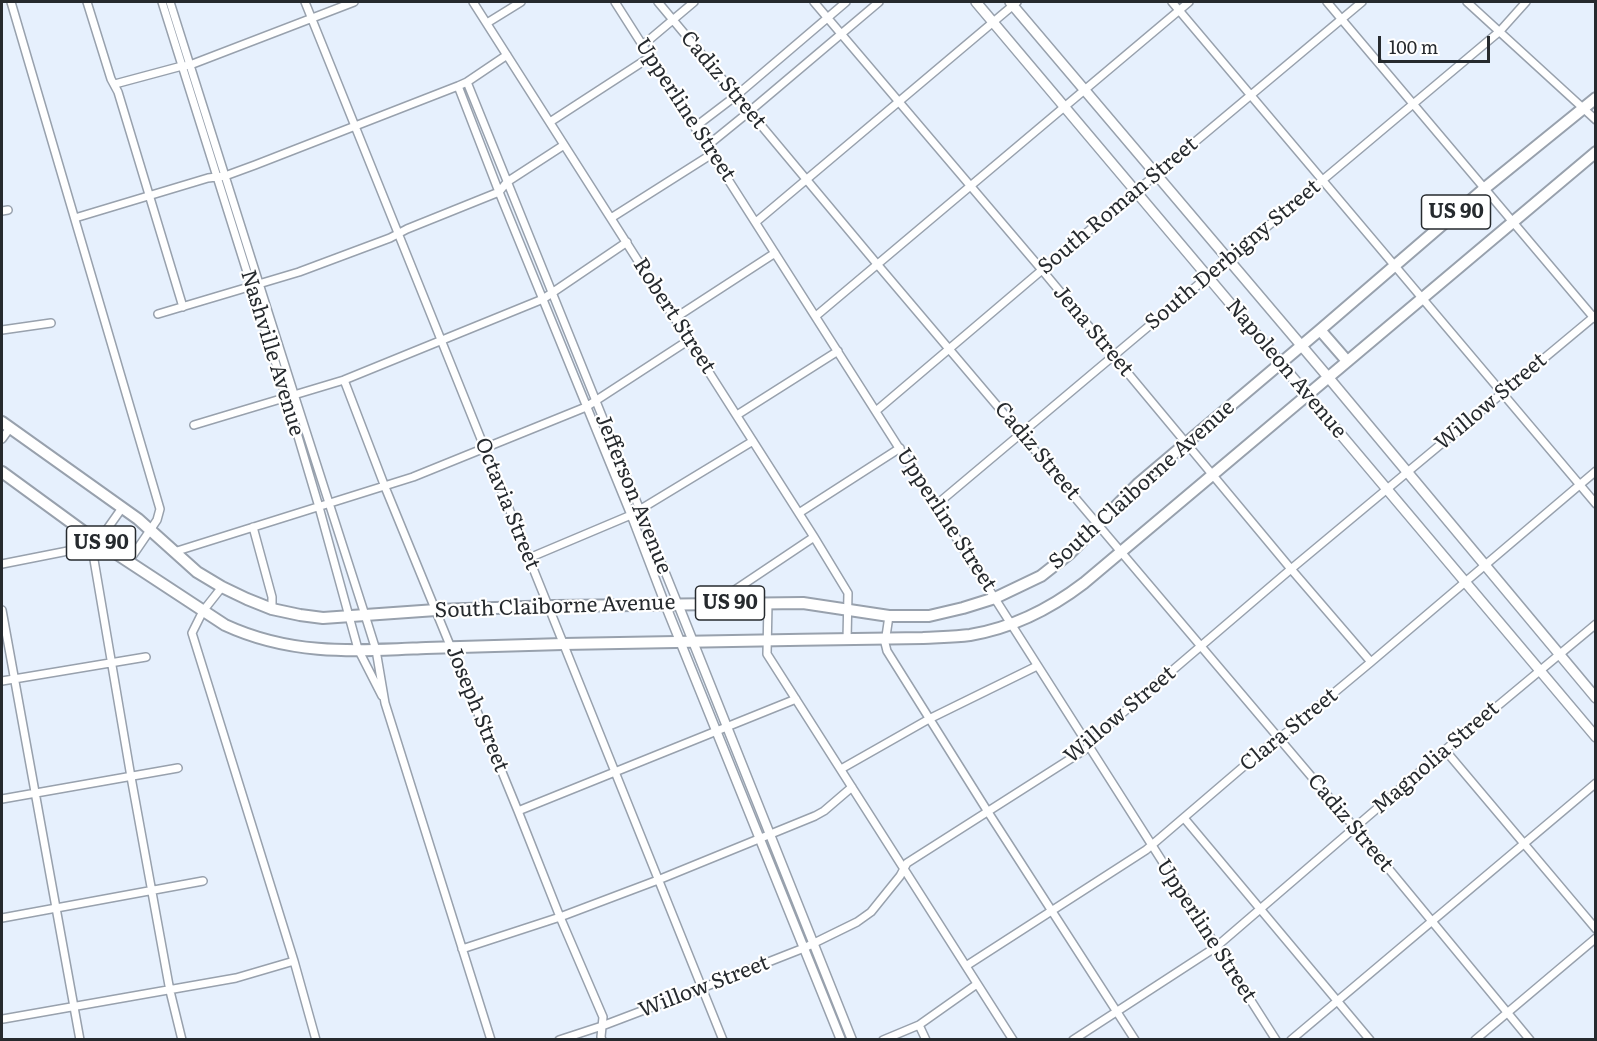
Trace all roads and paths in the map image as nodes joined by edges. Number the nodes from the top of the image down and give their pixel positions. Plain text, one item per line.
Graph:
1 (11, 2) edge
2 (87, 2) edge
3 (162, 2) edge
4 (170, 2) edge
5 (305, 2) edge
6 (354, 2) edge
7 (473, 2) edge
8 (521, 2) edge
9 (615, 2) edge
10 (658, 2) edge
11 (694, 2) edge
12 (814, 2) edge
13 (846, 2) edge
14 (879, 2) edge
15 (976, 2) edge
16 (1172, 2) edge
17 (1189, 2) edge
18 (1327, 2) edge
19 (1362, 2) edge
20 (1467, 2) edge
21 (1526, 2) edge
22 (1013, 3) edge
23 (1179, 10) junction
24 (827, 17) junction
25 (312, 18) junction
26 (1342, 19) junction
27 (673, 20) junction
28 (993, 21) junction
29 (487, 23) junction
30 (1500, 31) junction
31 (841, 33) junction
32 (643, 45) junction
33 (507, 55) junction
34 (650, 57) junction
35 (186, 65) junction
36 (467, 82) junction
37 (115, 84) junction
38 (458, 86) junction
39 (1084, 90) junction
40 (1251, 94) junction
41 (737, 95) junction
42 (1596, 98) edge
43 (898, 102) junction
44 (1413, 103) junction
45 (1065, 106) junction
46 (1582, 109) junction
47 (750, 111) junction
48 (1596, 120) edge
49 (550, 123) junction
50 (355, 126) junction
51 (695, 127) junction
52 (564, 145) junction
53 (707, 146) junction
54 (1596, 152) edge
55 (712, 154) junction
56 (1155, 174) junction
57 (221, 177) junction
58 (807, 180) junction
59 (1322, 180) junction
60 (507, 182) junction
61 (970, 186) junction
62 (1485, 188) junction
63 (1136, 191) junction
64 (499, 192) junction
65 (150, 195) junction
66 (75, 218) junction
67 (611, 218) junction
68 (756, 222) junction
69 (1514, 222) junction
70 (398, 234) junction
71 (627, 242) junction
72 (775, 253) junction
73 (1227, 259) junction
74 (877, 264) junction
75 (1394, 265) junction
76 (1042, 270) junction
77 (1208, 276) junction
78 (256, 285) junction
79 (552, 292) junction
80 (543, 299) junction
81 (1422, 299) junction
82 (183, 307) junction
83 (158, 314) dead end
84 (816, 316) junction
85 (1595, 317) edge
86 (675, 318) junction
87 (51, 322) dead end
88 (2, 330) edge
89 (1320, 330) junction
90 (442, 340) junction
91 (689, 340) junction
92 (1301, 346) junction
93 (950, 349) junction
94 (838, 351) junction
95 (1113, 355) junction
96 (1347, 361) junction
97 (1281, 363) junction
98 (1328, 377) junction
99 (344, 380) junction
100 (1502, 393) junction
101 (1307, 394) junction
102 (290, 395) junction
103 (595, 400) junction
104 (586, 407) junction
105 (876, 411) junction
106 (737, 414) junction
107 (6, 425) edge
108 (194, 425) dead end
109 (1021, 433) junction
110 (2, 439) edge
111 (753, 441) junction
112 (1186, 443) junction
113 (484, 448) junction
114 (900, 448) junction
115 (1596, 471) edge
116 (2, 472) edge
117 (1407, 473) junction
118 (1212, 474) junction
119 (1579, 485) junction
120 (385, 487) junction
121 (1388, 490) junction
122 (329, 503) junction
123 (1596, 504) edge
124 (936, 505) junction
125 (319, 507) junction
126 (122, 508) junction
127 (640, 510) junction
128 (799, 513) junction
129 (631, 515) junction
130 (1099, 524) junction
131 (253, 528) junction
132 (150, 530) junction
133 (814, 537) junction
134 (99, 542) junction
135 (174, 552) junction
136 (1121, 552) junction
137 (529, 558) junction
138 (129, 561) junction
139 (2, 564) edge
140 (1485, 566) junction
141 (1291, 569) junction
142 (1465, 582) junction
143 (222, 587) junction
144 (995, 598) junction
145 (716, 603) junction
146 (768, 603) junction
147 (665, 604) junction
148 (678, 604) junction
149 (548, 606) junction
150 (272, 609) junction
151 (2, 610) edge
152 (436, 610) junction
153 (847, 610) junction
154 (203, 611) junction
155 (365, 615) junction
156 (349, 616) junction
157 (889, 616) junction
158 (1011, 624) junction
159 (1596, 624) edge
160 (886, 639) junction
161 (847, 640) junction
162 (767, 641) junction
163 (680, 642) junction
164 (694, 642) junction
165 (564, 644) junction
166 (1201, 647) junction
167 (452, 648) junction
168 (358, 650) junction
169 (376, 650) junction
170 (1559, 654) junction
171 (146, 657) dead end
172 (1371, 662) junction
173 (111, 663) junction
174 (1037, 666) junction
175 (1539, 670) junction
176 (14, 679) junction
177 (2, 681) edge
178 (1596, 698) edge
179 (796, 699) junction
180 (385, 703) junction
181 (929, 719) junction
182 (728, 727) junction
183 (716, 732) junction
184 (1596, 737) edge
185 (1278, 738) junction
186 (1089, 747) junction
187 (1445, 750) junction
188 (178, 768) dead end
189 (841, 769) junction
190 (615, 772) junction
191 (131, 777) junction
192 (1596, 783) edge
193 (852, 787) junction
194 (35, 793) junction
195 (2, 799) edge
196 (518, 811) junction
197 (988, 812) junction
198 (1184, 818) junction
199 (1355, 828) junction
200 (771, 834) junction
201 (759, 839) junction
202 (1523, 843) junction
203 (1152, 845) junction
204 (904, 869) junction
205 (658, 880) junction
206 (203, 881) dead end
207 (152, 890) junction
208 (56, 908) junction
209 (1261, 909) junction
210 (1053, 912) junction
211 (560, 917) junction
212 (2, 918) edge
213 (1431, 921) junction
214 (1596, 929) edge
215 (1596, 938) edge
216 (814, 943) junction
217 (1216, 946) junction
218 (804, 948) junction
219 (462, 949) junction
220 (294, 961) junction
221 (966, 966) junction
222 (977, 984) junction
223 (702, 988) junction
224 (170, 991) junction
225 (1337, 1000) junction
226 (74, 1007) junction
227 (1117, 1011) junction
228 (1507, 1012) junction
229 (3, 1019) edge
230 (919, 1025) junction
231 (602, 1026) junction
232 (80, 1040) edge
233 (182, 1040) edge
234 (316, 1040) edge
235 (491, 1040) edge
236 (559, 1040) edge
237 (602, 1040) edge
238 (723, 1040) edge
239 (841, 1040) edge
240 (852, 1040) edge
241 (883, 1040) edge
242 (926, 1040) edge
243 (1013, 1040) edge
244 (1073, 1040) edge
245 (1135, 1040) edge
246 (1276, 1040) edge
247 (1291, 1040) edge
248 (1370, 1040) edge
249 (1475, 1040) edge
250 (1530, 1040) edge

1 - 66 street
2 - 37 street
3 - 35 street, Nashville Avenue
4 - 35 street, Nashville Avenue
5 - 25 street, Octavia Street
6 - 25 street
7 - 29 street, Robert Street
8 - 29 street
9 - 32 street, Upperline Street
10 - 27 street, Cadiz Street
11 - 27 street
12 - 24 street, Jena Street
13 - 24 street
14 - 31 street
15 - 28 main road, Napoleon Avenue
16 - 23 street
17 - 23 street
18 - 26 street
19 - 26 street, South Roman Street
20 - 30 street
21 - 30 street, South Derbigny Street
22 - 28 street
22 - 39 main road, Napoleon Avenue
23 - 39 street
23 - 40 street
24 - 31 street, Jena Street
24 - 41 street
25 - 35 street
25 - 50 street, Octavia Street
26 - 40 street, South Roman Street
26 - 44 street
27 - 32 street
27 - 41 street, Cadiz Street
28 - 43 street
28 - 45 main road, Napoleon Avenue
29 - 33 street, Robert Street
30 - 44 street, South Derbigny Street
30 - 46 street
31 - 43 street, Jena Street
31 - 47 street
32 - 34 street, Upperline Street
33 - 36 street
33 - 49 street, Robert Street
34 - 49 street
34 - 51 street, Upperline Street
35 - 37 street
35 - 57 street, Nashville Avenue
36 - 38 street
36 - 60 street, Jefferson Avenue
37 - 65 street
38 - 50 street
38 - 64 street, Jefferson Avenue
39 - 45 street
39 - 56 main road, Napoleon Avenue
40 - 56 street, South Roman Street
40 - 59 street
41 - 47 street, Cadiz Street
41 - 51 street
42 - 46 main road, South Claiborne Avenue / US 90
43 - 58 street
43 - 61 street, Jena Street
44 - 59 street, South Derbigny Street
44 - 62 street
45 - 61 street
45 - 63 main road, Napoleon Avenue
46 - 48 street
46 - 62 main road, South Claiborne Avenue / US 90
47 - 53 street
47 - 58 street, Cadiz Street
49 - 52 street, Robert Street
50 - 57 street
50 - 70 street, Octavia Street
51 - 53 street, Upperline Street
52 - 60 street
52 - 67 street, Robert Street
53 - 55 street, Upperline Street
54 - 69 main road, South Claiborne Avenue / US 90
55 - 67 street
55 - 68 street, Upperline Street
56 - 63 street, South Roman Street
56 - 73 main road, Napoleon Avenue
57 - 65 street
57 - 78 street, Nashville Avenue
58 - 68 street
58 - 74 street, Cadiz Street
59 - 73 street, South Derbigny Street
59 - 75 street
60 - 64 street
60 - 79 street, Jefferson Avenue
61 - 74 street
61 - 76 street, Jena Street
62 - 69 street
62 - 75 main road, South Claiborne Avenue / US 90
63 - 76 street, South Roman Street
63 - 77 main road, Napoleon Avenue
64 - 70 street
64 - 80 street, Jefferson Avenue
65 - 66 street
65 - 82 street
66 - 132 street
67 - 71 street, Robert Street
68 - 72 street, Upperline Street
69 - 81 main road, South Claiborne Avenue / US 90
69 - 85 street
70 - 78 street
70 - 90 street, Octavia Street
71 - 79 street
71 - 86 street, Robert Street
72 - 84 street, Upperline Street
72 - 86 street
73 - 77 street, South Derbigny Street
73 - 92 main road, Napoleon Avenue
74 - 84 street
74 - 93 street, Cadiz Street
75 - 81 street
75 - 89 main road, South Claiborne Avenue / US 90
76 - 93 street, South Roman Street
76 - 95 street, Jena Street
77 - 95 street, South Derbigny Street
77 - 97 main road, Napoleon Avenue
78 - 82 street
78 - 102 street, Nashville Avenue
79 - 80 street
79 - 103 street, Jefferson Avenue
80 - 90 street
80 - 104 street, Jefferson Avenue
81 - 96 main road, South Claiborne Avenue / US 90
81 - 100 street
82 - 83 street
84 - 94 street, Upperline Street
85 - 100 street, Willow Street
86 - 91 street, Robert Street
87 - 88 street
89 - 92 main road, South Claiborne Avenue / US 90
89 - 96 main road
90 - 99 street
90 - 113 street, Octavia Street
91 - 103 street
91 - 106 street, Robert Street
92 - 97 main road, South Claiborne Avenue / US 90
92 - 98 main road, Napoleon Avenue
93 - 105 street, South Roman Street
93 - 109 street, Cadiz Street
94 - 105 street, Upperline Street
94 - 106 street
95 - 109 street, South Derbigny Street
95 - 112 street, Jena Street
96 - 98 main road, South Claiborne Avenue / US 90
97 - 101 main road, Napoleon Avenue
97 - 112 main road, South Claiborne Avenue / US 90
98 - 101 main road, South Claiborne Avenue / US 90
98 - 117 main road, Napoleon Avenue
99 - 102 street
99 - 120 street, Joseph Street
100 - 117 street, Willow Street
100 - 119 street
101 - 118 main road, South Claiborne Avenue / US 90
101 - 121 main road, Napoleon Avenue
102 - 108 street
102 - 122 street, Nashville Avenue
102 - 125 street, Nashville Avenue
103 - 104 street
103 - 127 street, Jefferson Avenue
104 - 113 street
104 - 129 street, Jefferson Avenue
105 - 114 street, Upperline Street
106 - 111 street, Robert Street
107 - 110 street
107 - 126 main road, South Claiborne Avenue / US 90
109 - 124 street, South Derbigny Street
109 - 130 street, Cadiz Street
111 - 127 street
111 - 128 street, Robert Street
112 - 118 street, Jena Street
112 - 130 main road, South Claiborne Avenue / US 90
113 - 120 street
113 - 137 street, Octavia Street
114 - 124 street, Upperline Street
114 - 128 street
115 - 119 street, Clara Street
116 - 134 main road, South Claiborne Avenue / US 90
117 - 121 street, Willow Street
117 - 140 main road, Napoleon Avenue
118 - 136 main road, South Claiborne Avenue / US 90
118 - 141 street, Jena Street
119 - 123 street
119 - 140 street, Clara Street
120 - 122 street
120 - 152 street, Joseph Street
121 - 141 street, Willow Street
121 - 142 main road, Napoleon Avenue
122 - 125 street
122 - 155 street, Nashville Avenue
124 - 144 street, Upperline Street
125 - 131 street
125 - 156 street, Nashville Avenue
126 - 132 main road, South Claiborne Avenue / US 90
126 - 134 street
127 - 129 street
127 - 148 street, Jefferson Avenue
128 - 133 street, Robert Street
129 - 137 street
129 - 147 street, Jefferson Avenue
130 - 136 street, Cadiz Street
130 - 144 main road, South Claiborne Avenue / US 90
131 - 135 street
131 - 150 street
132 - 135 main road, South Claiborne Avenue / US 90
132 - 138 street
133 - 145 street
133 - 153 street, Robert Street
134 - 138 main road, South Claiborne Avenue / US 90
134 - 139 street
134 - 173 street
135 - 143 main road, South Claiborne Avenue / US 90
136 - 158 main road, South Claiborne Avenue / US 90
136 - 166 street, Cadiz Street
137 - 149 street, Octavia Street
138 - 154 main road, South Claiborne Avenue / US 90
140 - 142 street, Clara Street
140 - 170 main road, Napoleon Avenue
141 - 166 street, Willow Street
141 - 172 street, Jena Street
142 - 172 street, Clara Street
142 - 175 main road, Napoleon Avenue
143 - 150 main road, South Claiborne Avenue / US 90
143 - 154 street
144 - 157 main road, South Claiborne Avenue / US 90
144 - 158 street, Upperline Street
145 - 146 main road, South Claiborne Avenue / US 90
145 - 148 main road, South Claiborne Avenue / US 90
146 - 153 main road, South Claiborne Avenue / US 90
146 - 162 street
147 - 148 main road, South Claiborne Avenue / US 90
147 - 149 main road, South Claiborne Avenue / US 90
147 - 163 street, Jefferson Avenue
148 - 164 street, Jefferson Avenue
149 - 152 main road, South Claiborne Avenue / US 90
149 - 165 street, Octavia Street
150 - 156 main road, South Claiborne Avenue / US 90
151 - 176 street
152 - 155 main road, South Claiborne Avenue / US 90
152 - 167 street, Joseph Street
153 - 157 main road, South Claiborne Avenue / US 90
153 - 161 street, Robert Street
154 - 168 main road, South Claiborne Avenue / US 90
154 - 220 street
155 - 156 main road, South Claiborne Avenue / US 90
155 - 169 street, Nashville Avenue
156 - 168 street, Nashville Avenue
157 - 160 street
158 - 160 main road, South Claiborne Avenue / US 90
158 - 174 street, Upperline Street
159 - 170 street, Magnolia Street
160 - 161 main road, South Claiborne Avenue / US 90
160 - 181 street
161 - 162 main road, South Claiborne Avenue / US 90
162 - 164 main road, South Claiborne Avenue / US 90
162 - 179 street
163 - 164 main road, South Claiborne Avenue / US 90
163 - 165 main road, South Claiborne Avenue / US 90
163 - 183 street, Jefferson Avenue
164 - 182 street, Jefferson Avenue
165 - 167 main road, South Claiborne Avenue / US 90
165 - 190 street, Octavia Street
166 - 185 street, Cadiz Street
166 - 186 street, Willow Street
167 - 169 main road, South Claiborne Avenue / US 90
167 - 196 street, Joseph Street
168 - 169 main road, South Claiborne Avenue / US 90
168 - 180 street, Nashville Avenue
169 - 180 street, Nashville Avenue
170 - 175 street, Magnolia Street
170 - 178 main road, Napoleon Avenue
171 - 173 street
172 - 185 street, Clara Street
173 - 176 street
173 - 191 street
174 - 181 street
174 - 186 street, Upperline Street
175 - 184 main road, Napoleon Avenue
175 - 187 street, Magnolia Street
176 - 177 street
176 - 194 street
179 - 182 street
179 - 189 street
180 - 219 street, Nashville Avenue
181 - 189 street
181 - 197 street
182 - 183 street
182 - 200 street, Jefferson Avenue
183 - 190 street
183 - 201 street, Jefferson Avenue
185 - 198 street, Clara Street
185 - 199 street, Cadiz Street
186 - 197 street, Willow Street
186 - 203 street, Upperline Street
187 - 199 street, Magnolia Street
187 - 202 street
188 - 191 street
189 - 193 street
190 - 196 street
190 - 205 street, Octavia Street
191 - 194 street
191 - 207 street
192 - 202 street
193 - 200 street
193 - 204 street
194 - 195 street
194 - 208 street
196 - 211 street, Joseph Street
197 - 204 street, Willow Street
197 - 210 street
198 - 203 street, Clara Street
198 - 209 street
199 - 209 street, Magnolia Street
199 - 213 street, Cadiz Street
200 - 201 street
200 - 216 street, Jefferson Avenue
201 - 205 street
201 - 218 street, Jefferson Avenue
202 - 213 street
202 - 214 street
203 - 210 street, Clara Street
203 - 217 street, Upperline Street
204 - 216 street, Willow Street
204 - 221 street
205 - 211 street
205 - 223 street, Octavia Street
206 - 207 street
207 - 208 street
207 - 224 street
208 - 212 street
208 - 226 street
209 - 217 street, Magnolia Street
209 - 225 street
210 - 221 street, Clara Street
210 - 227 street
211 - 219 street
211 - 231 street, Joseph Street
213 - 225 street
213 - 228 street, Cadiz Street
215 - 228 street
216 - 218 street, Willow Street
216 - 240 street, Jefferson Avenue
217 - 227 street, Magnolia Street
217 - 246 street, Upperline Street
218 - 223 street, Willow Street
218 - 239 street, Jefferson Avenue
219 - 235 street, Nashville Avenue
220 - 224 street
220 - 234 street
221 - 222 street
222 - 230 street
222 - 243 street
223 - 231 street, Willow Street
223 - 238 street, Octavia Street
224 - 226 street
224 - 233 street
225 - 247 street
225 - 248 street
226 - 229 street
226 - 232 street
227 - 244 street, Magnolia Street
227 - 245 street
228 - 249 street
228 - 250 street, Cadiz Street
230 - 241 street
230 - 242 street
231 - 236 street, Willow Street
231 - 237 street, Joseph Street

